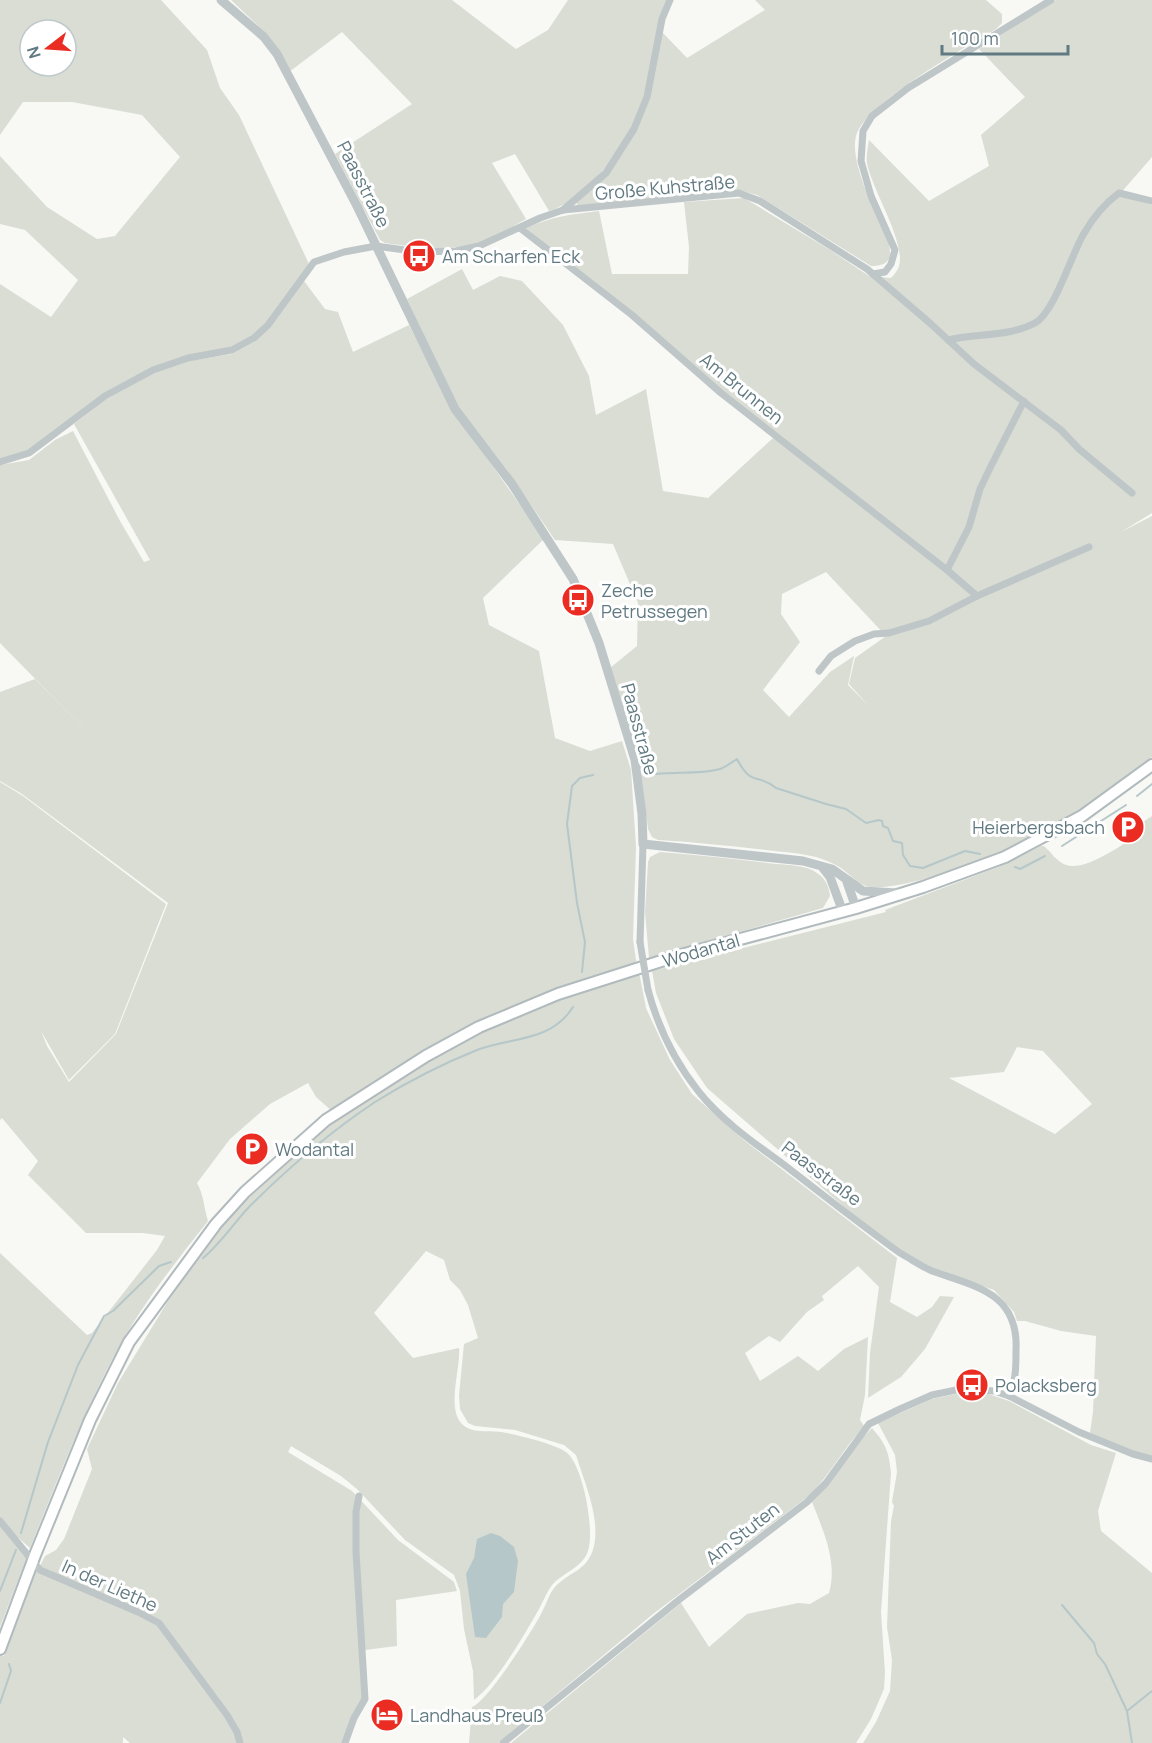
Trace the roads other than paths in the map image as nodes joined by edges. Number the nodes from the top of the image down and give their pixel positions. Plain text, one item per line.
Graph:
1 (221, 0) edge
2 (670, 0) edge
3 (1051, 0) edge
4 (1152, 201) edge
5 (563, 210) junction
6 (520, 228) junction
7 (376, 246) junction
8 (873, 274) junction
9 (948, 339) junction
10 (1024, 401) junction
11 (0, 462) edge
12 (1132, 493) dead end
13 (1089, 547) dead end
14 (947, 570) junction
15 (977, 596) junction
16 (819, 671) dead end
17 (1152, 765) edge
18 (643, 844) junction
19 (823, 868) junction
20 (847, 882) junction
21 (903, 893) junction
22 (856, 908) junction
23 (843, 912) junction
24 (1009, 1396) junction
25 (1152, 1459) edge
26 (359, 1496) dead end
27 (0, 1521) edge
28 (33, 1559) junction
29 (0, 1649) edge
30 (240, 1743) edge
31 (345, 1743) edge
32 (503, 1743) edge

1 - 7 street, Paasstraße
2 - 5 street
3 - 8 street
4 - 9 street
5 - 6 street, Große Kuhstraße
5 - 8 street, Große Kuhstraße
6 - 7 street, Große Kuhstraße
6 - 14 street, Am Brunnen
7 - 11 street, Große Kuhstraße
7 - 18 street, Paasstraße
8 - 9 street
9 - 10 street
10 - 12 street
10 - 14 street
13 - 15 street
14 - 15 street, Am Brunnen
15 - 16 street
17 - 21 main road, Wodantal
18 - 19 street, Wodantal
18 - 24 street, Paasstraße, bridge
19 - 20 street, Wodantal
19 - 23 street
20 - 21 street, Wodantal
20 - 22 street
21 - 22 main road, Wodantal
22 - 23 main road, Wodantal
23 - 28 main road, Wodantal
24 - 25 street, Am Stuten
24 - 32 street, Am Stuten
26 - 31 street
27 - 28 street, In der Liethe
28 - 29 main road, Wodantal
28 - 30 street, In der Liethe

